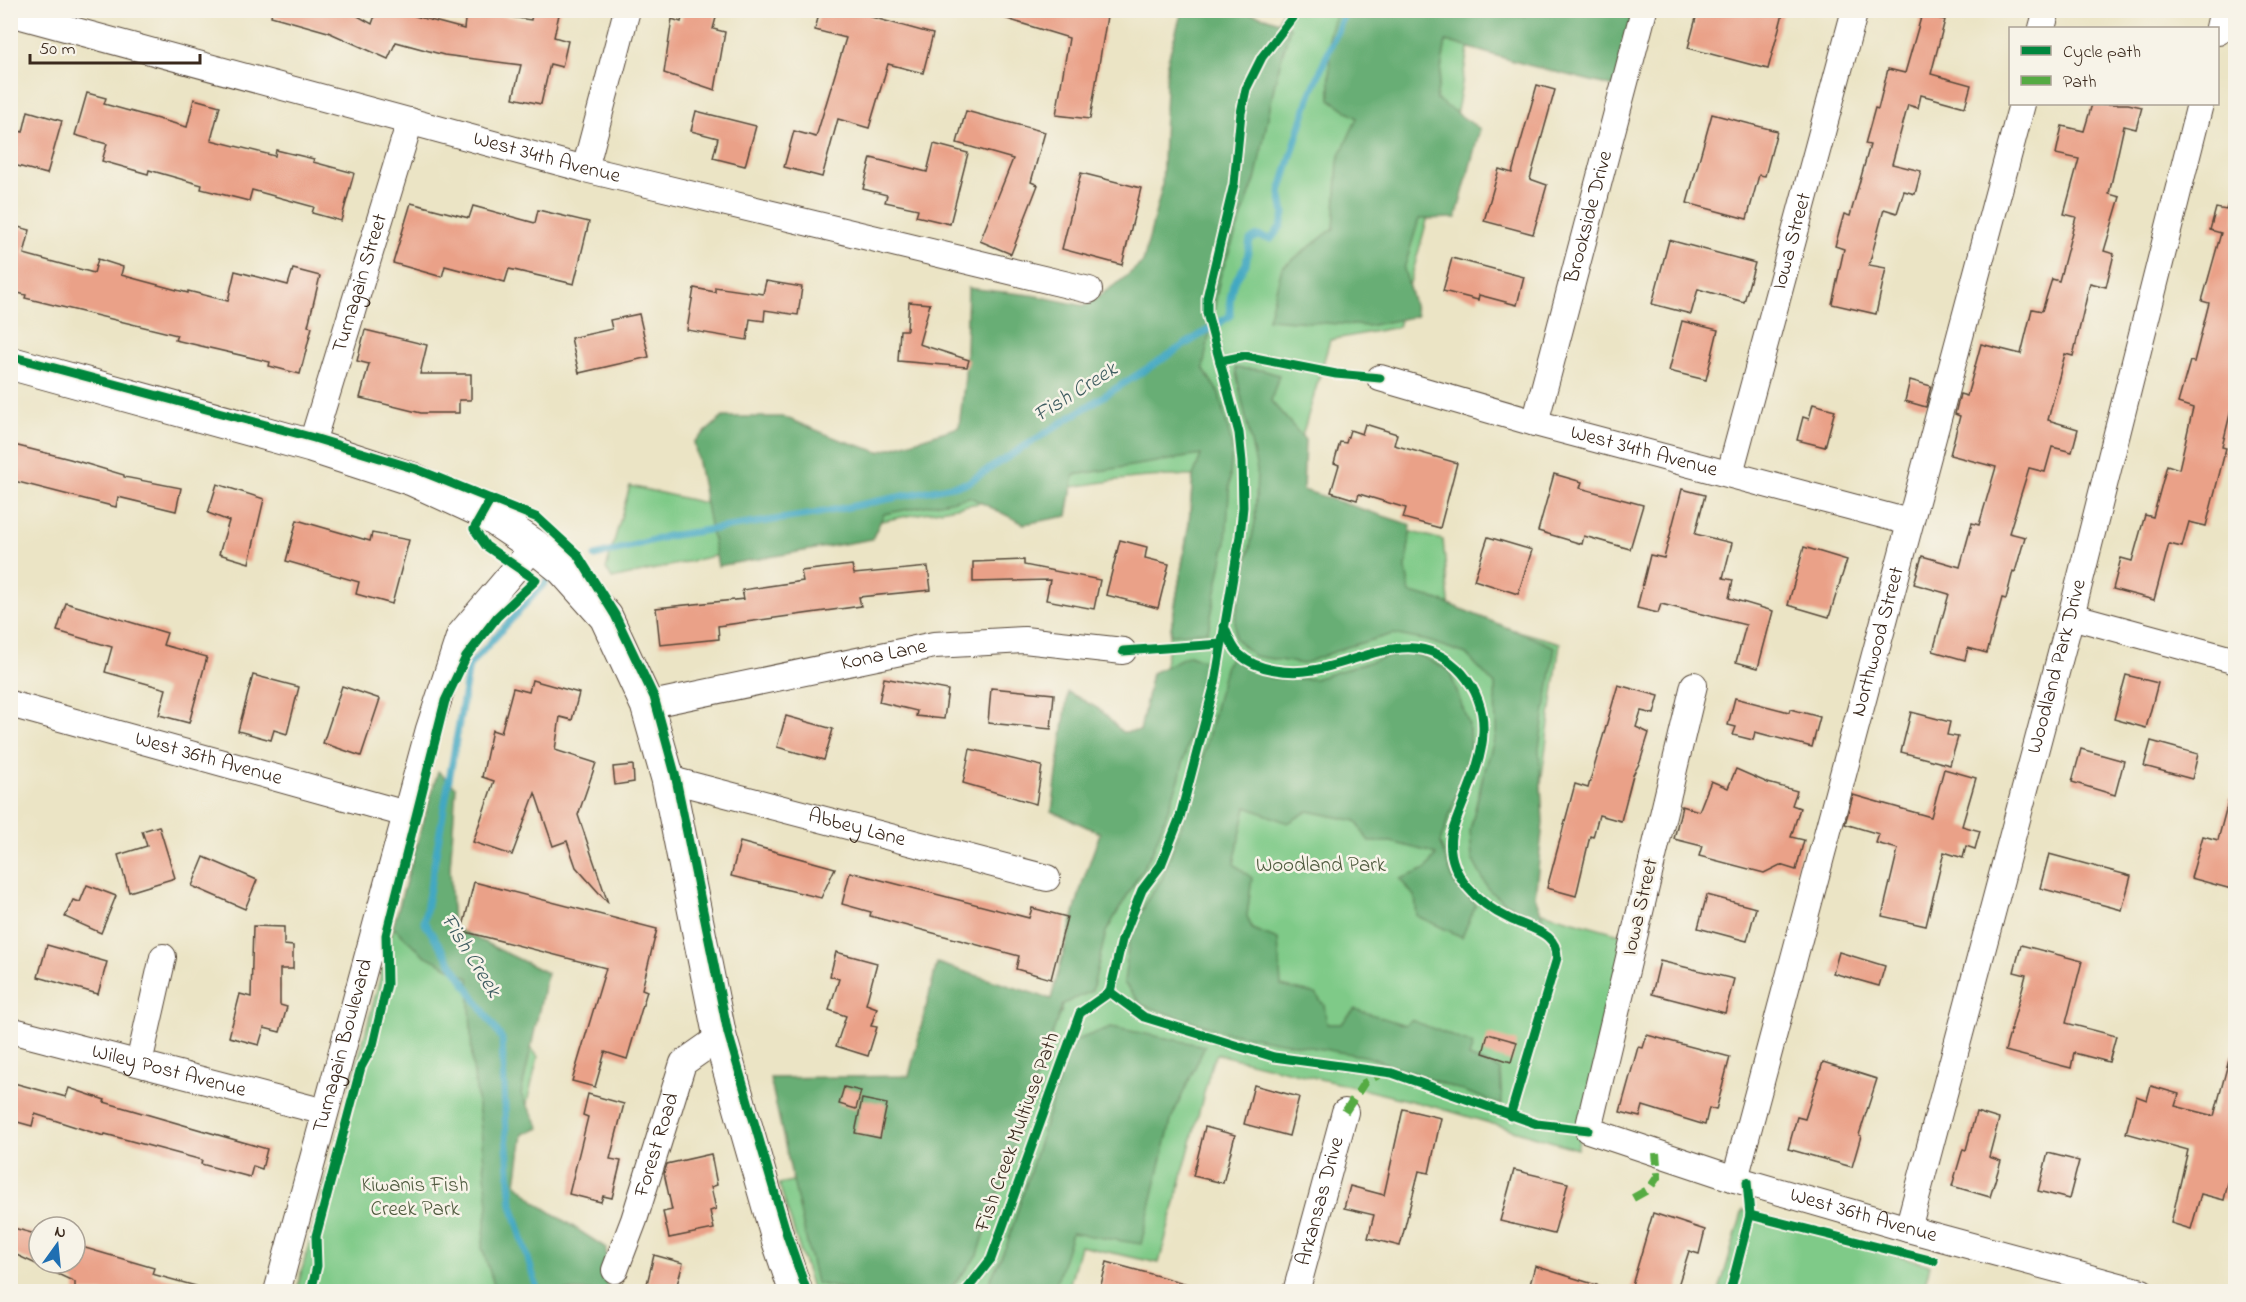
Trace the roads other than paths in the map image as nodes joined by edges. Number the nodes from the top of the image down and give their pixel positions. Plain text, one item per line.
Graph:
1 (627, 10) edge
2 (1644, 10) edge
3 (1855, 10) edge
4 (2047, 10) edge
5 (2223, 10) edge
6 (10, 13) edge
7 (2042, 27) edge
8 (2218, 27) edge
9 (2022, 105) edge
10 (2200, 105) edge
11 (410, 122) junction
12 (585, 169) junction
13 (1089, 290) dead end
14 (10, 363) edge
15 (1380, 378) dead end
16 (1535, 423) junction
17 (311, 446) junction
18 (1730, 474) junction
19 (1909, 522) junction
20 (533, 545) junction
21 (2071, 616) junction
22 (1123, 651) dead end
23 (2235, 661) edge
24 (1694, 685) dead end
25 (10, 704) edge
26 (647, 705) junction
27 (668, 779) junction
28 (406, 814) junction
29 (1047, 878) dead end
30 (163, 957) dead end
31 (10, 1030) edge
32 (720, 1037) junction
33 (140, 1063) junction
34 (325, 1112) junction
35 (1346, 1112) dead end
36 (1588, 1130) joint
37 (1735, 1179) junction
38 (1908, 1229) junction
39 (615, 1270) dead end
40 (277, 1292) edge
41 (796, 1292) edge
42 (1296, 1292) edge
43 (2142, 1292) edge

1 - 12 street
2 - 16 street, Brookside Drive
3 - 18 street, Iowa Street
4 - 7 street
5 - 8 street
6 - 11 street, West 34th Avenue
9 - 19 street, Northwood Street
10 - 21 street, Woodland Park Drive
11 - 12 street, West 34th Avenue
11 - 17 street, Turnagain Street
12 - 13 street, West 34th Avenue
14 - 17 street
15 - 16 street, West 34th Avenue
16 - 18 street, West 34th Avenue
17 - 20 street
18 - 19 street, West 34th Avenue
19 - 37 street, Northwood Street
20 - 26 street
20 - 28 street, Turnagain Boulevard
21 - 23 street
21 - 38 street, Woodland Park Drive
22 - 26 street, Kona Lane
24 - 36 street, Iowa Street
25 - 28 street, West 36th Avenue
26 - 27 street
27 - 29 street, Abbey Lane
27 - 32 street
28 - 34 street, Turnagain Boulevard
30 - 33 street
31 - 33 street, Wiley Post Avenue
32 - 39 street, Forest Road
32 - 41 street
33 - 34 street, Wiley Post Avenue
34 - 40 street, Turnagain Boulevard
35 - 42 street, Arkansas Drive
36 - 37 street, West 36th Avenue
37 - 38 street, West 36th Avenue
38 - 43 street, West 36th Avenue

